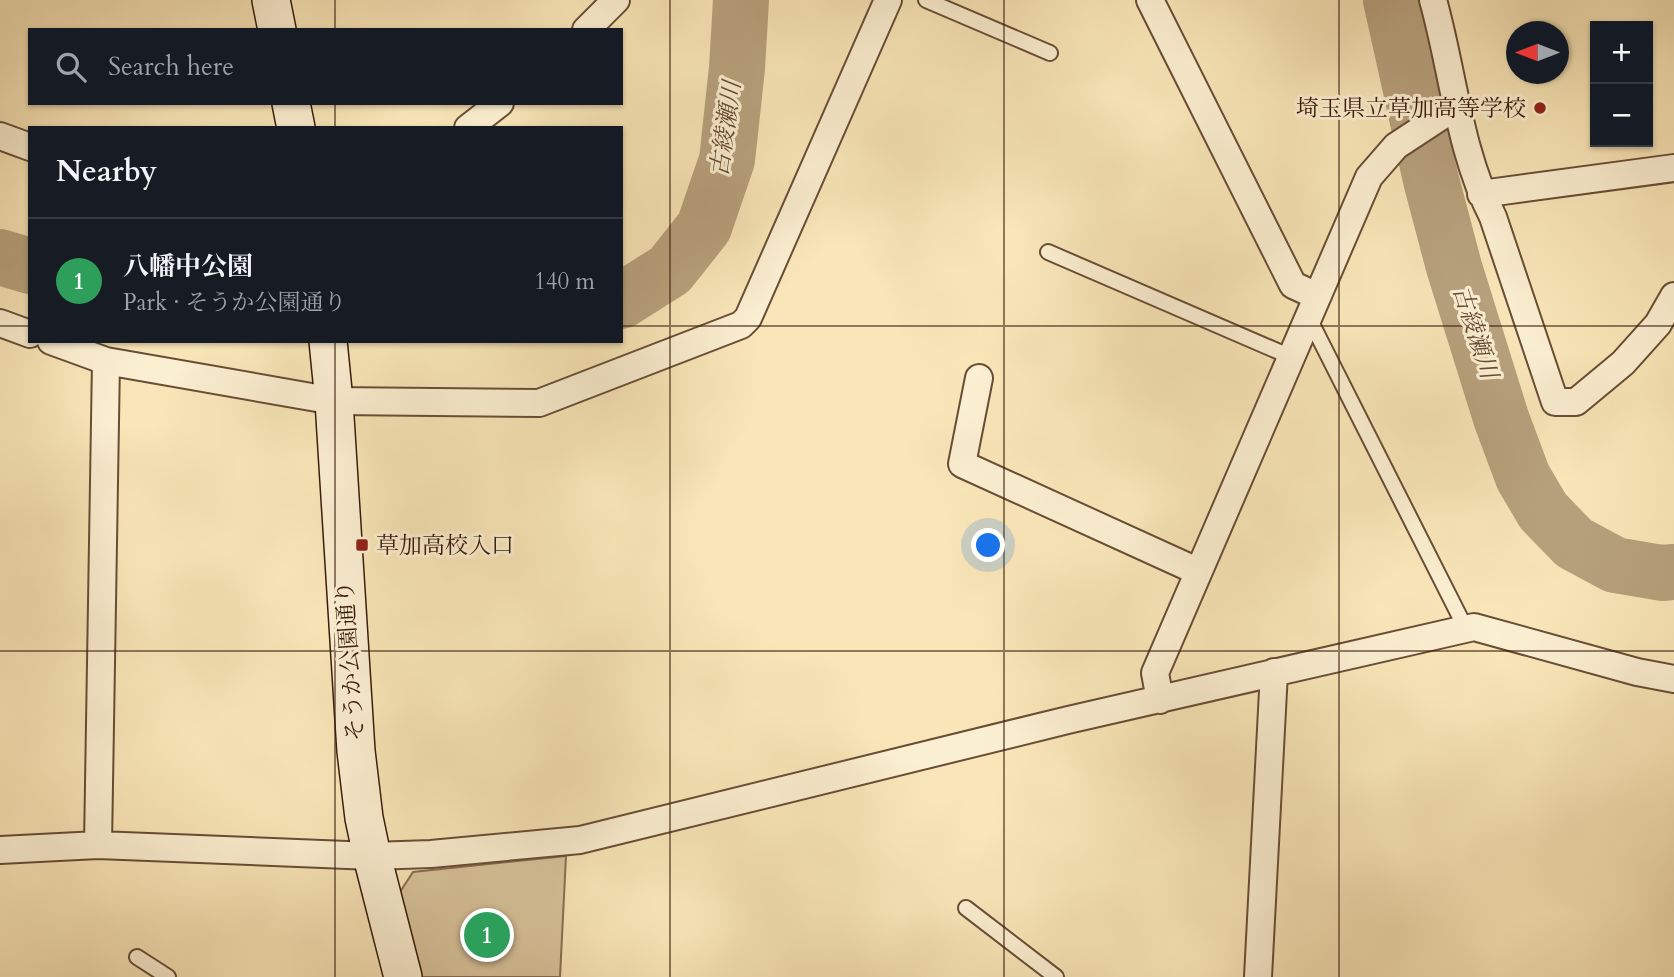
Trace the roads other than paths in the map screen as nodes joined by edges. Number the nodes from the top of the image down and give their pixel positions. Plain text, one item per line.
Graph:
1 (271, 0) edge
2 (616, 0) edge
3 (888, 0) edge
4 (926, 0) edge
5 (1150, 0) edge
6 (1433, 0) edge
7 (276, 28) edge
8 (588, 28) edge
9 (1049, 53) dead end
10 (291, 105) edge
11 (497, 105) edge
12 (1450, 109) junction
13 (296, 126) edge
14 (471, 126) edge
15 (0, 136) edge
16 (28, 146) edge
17 (1674, 168) edge
18 (1481, 194) junction
19 (1048, 252) dead end
20 (1674, 296) edge
21 (1313, 306) junction
22 (0, 323) edge
23 (28, 333) edge
24 (56, 343) edge
25 (328, 343) edge
26 (1291, 357) junction
27 (106, 361) junction
28 (979, 378) dead end
29 (333, 390) junction
30 (1197, 571) junction
31 (1466, 629) junction
32 (1274, 672) junction
33 (1674, 679) edge
34 (1160, 700) junction
35 (98, 845) junction
36 (0, 850) edge
37 (372, 856) junction
38 (966, 908) dead end
39 (137, 957) dead end
40 (168, 977) edge
41 (403, 977) edge
42 (1056, 977) edge
43 (1258, 977) edge

1 - 7 street
2 - 8 street
3 - 29 street
4 - 9 lane
5 - 21 street
6 - 12 street
10 - 13 street
11 - 14 street
12 - 18 street
12 - 21 street
15 - 16 street
17 - 18 street
18 - 20 street
19 - 26 lane
21 - 26 street
21 - 31 lane
22 - 23 street
24 - 27 street
25 - 29 street, そうか公園通り
26 - 30 street
27 - 29 street
27 - 35 street
28 - 30 street
29 - 37 street, そうか公園通り
30 - 34 street
31 - 32 street
31 - 33 street
32 - 34 street
32 - 43 street
34 - 37 street
35 - 36 street
35 - 37 street
37 - 41 street, そうか公園通り
38 - 42 lane
39 - 40 lane

